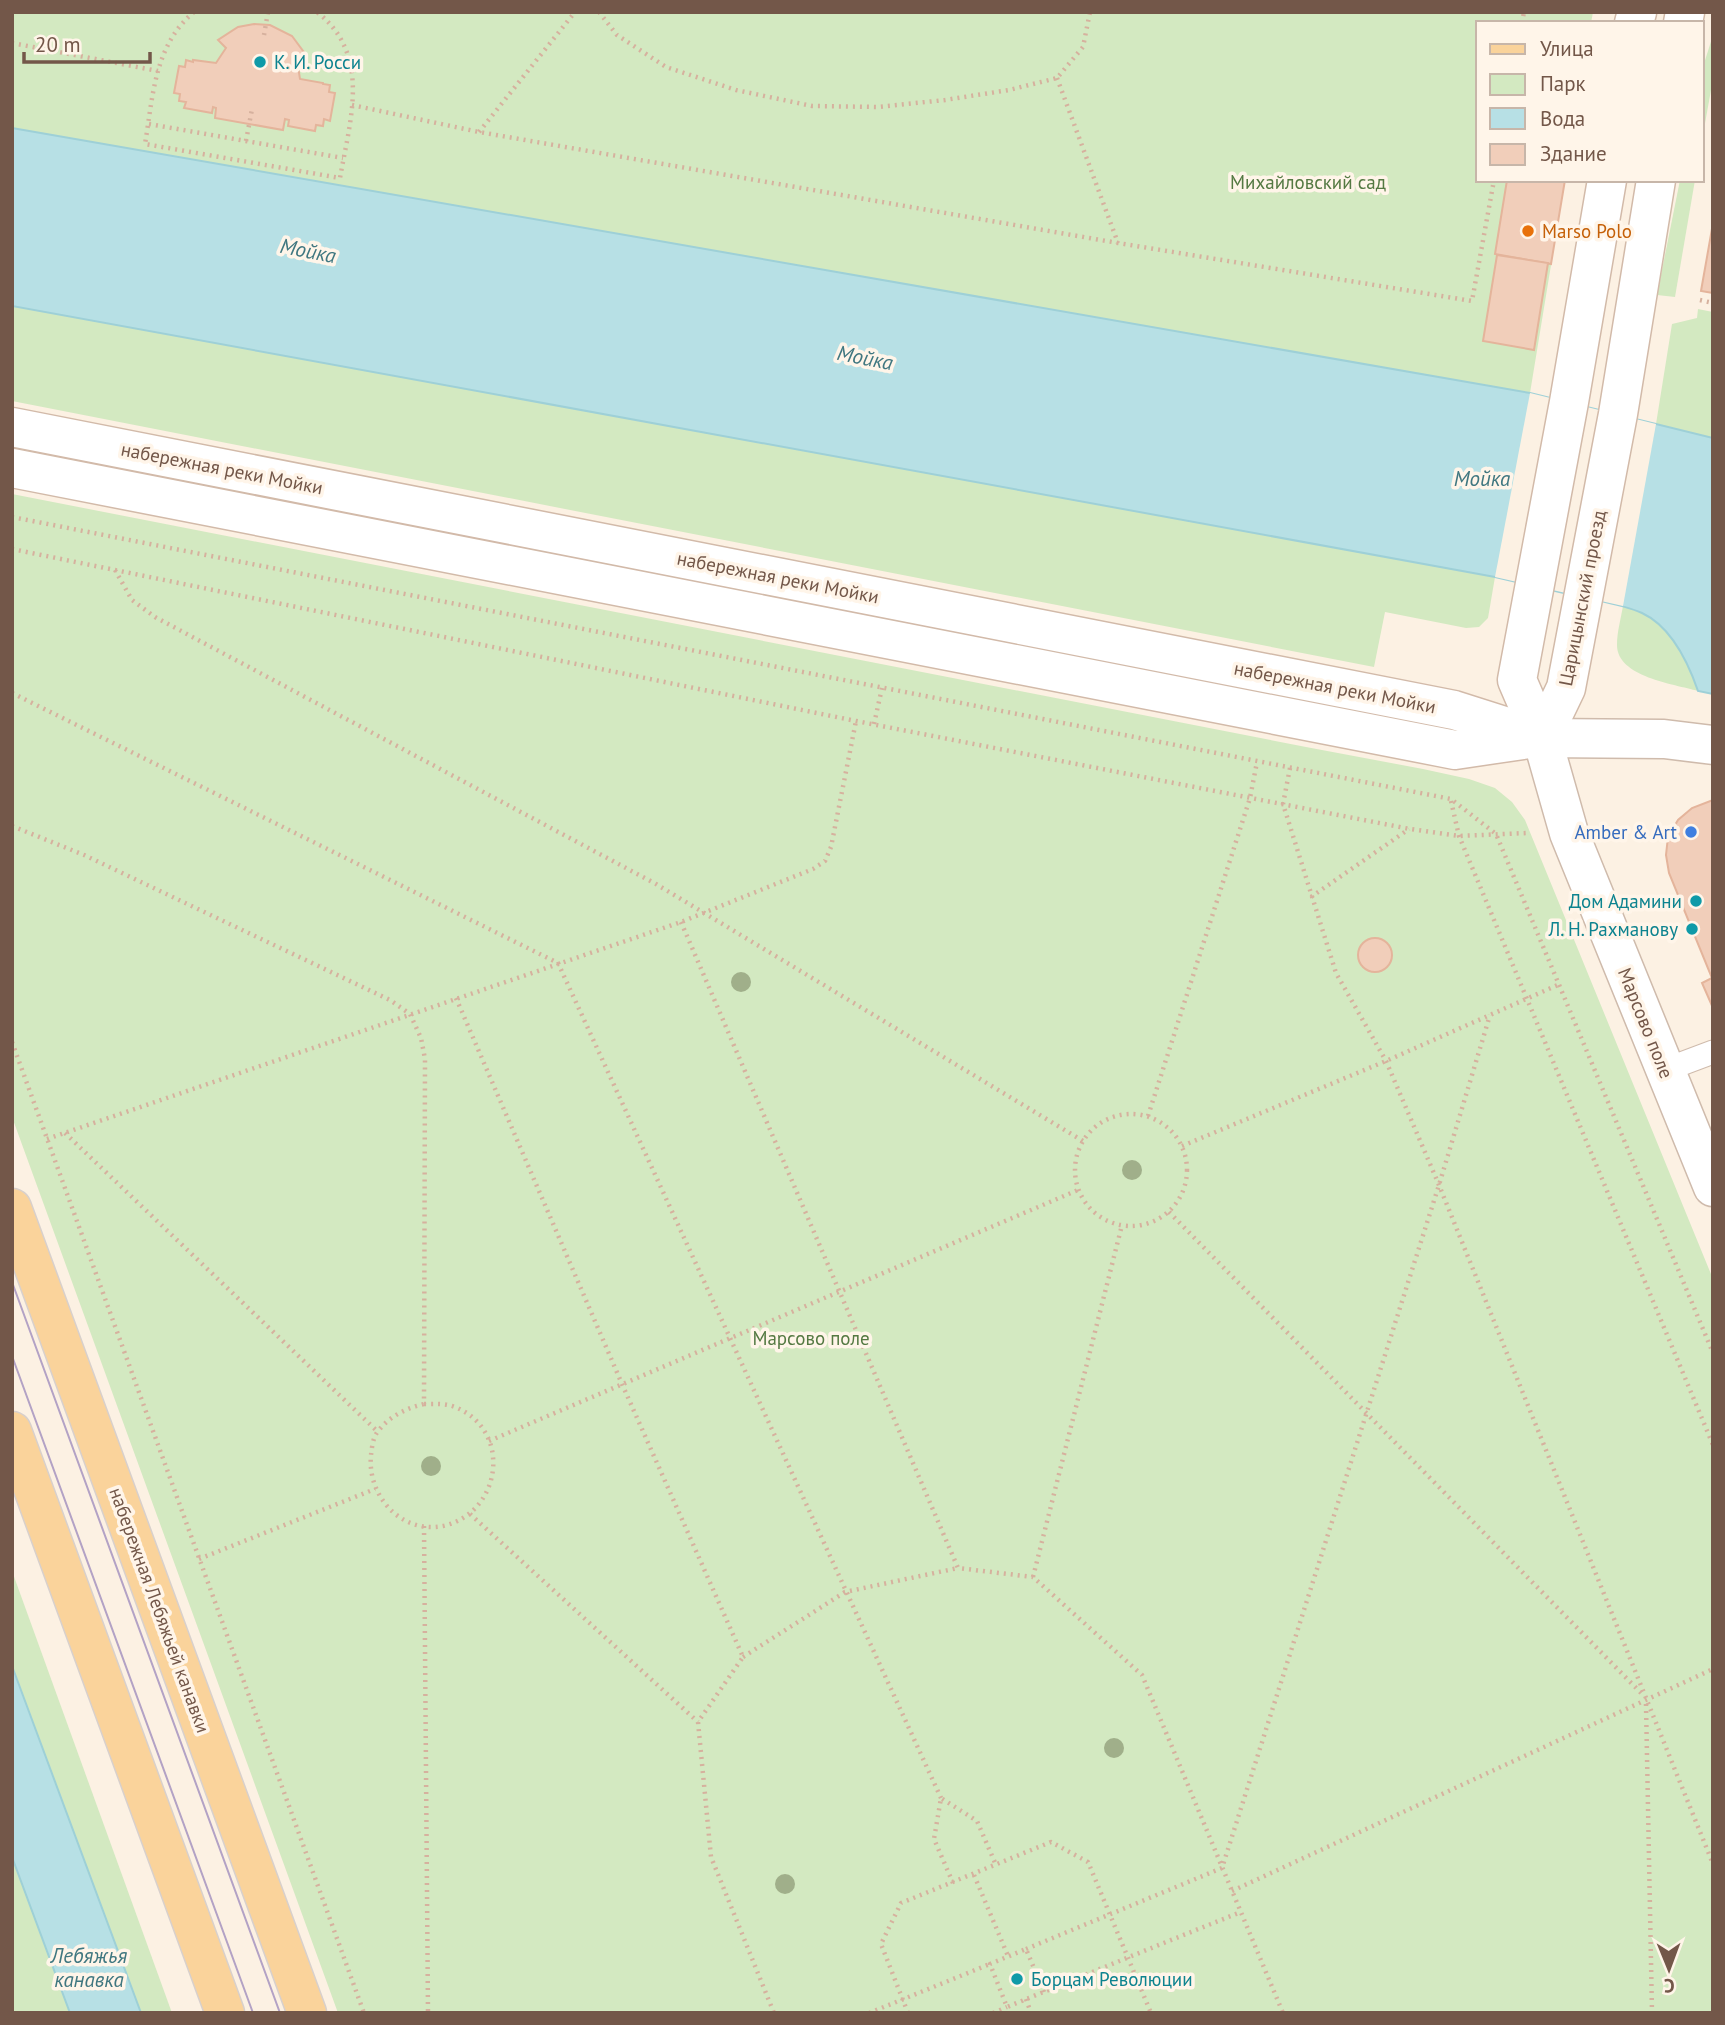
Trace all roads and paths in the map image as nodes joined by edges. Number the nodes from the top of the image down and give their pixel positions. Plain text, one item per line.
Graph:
1 (194, 12) edge
2 (268, 12) edge
3 (317, 12) edge
4 (575, 12) edge
5 (599, 12) edge
6 (1090, 12) edge
7 (264, 35) dead end
8 (12, 43) edge
9 (158, 71) junction
10 (1058, 78) junction
11 (352, 105) junction
12 (252, 108) dead end
13 (149, 124) junction
14 (479, 132) junction
15 (246, 141) junction
16 (343, 158) junction
17 (1494, 182) edge
18 (1607, 182) edge
19 (1656, 182) edge
20 (1118, 243) junction
21 (1700, 300) dead end
22 (1713, 303) edge
23 (12, 427) edge
24 (12, 468) edge
25 (12, 517) edge
26 (12, 549) edge
27 (115, 569) junction
28 (881, 688) junction
29 (12, 693) edge
30 (856, 721) junction
31 (874, 724) junction
32 (1542, 738) junction
33 (1713, 745) edge
34 (1257, 762) junction
35 (1290, 768) junction
36 (1454, 788) dead end
37 (1250, 798) junction
38 (1451, 799) junction
39 (1283, 804) junction
40 (12, 826) edge
41 (1410, 829) junction
42 (1532, 833) dead end
43 (1496, 834) junction
44 (1459, 836) junction
45 (1311, 897) junction
46 (705, 913) junction
47 (681, 922) junction
48 (558, 963) junction
49 (1560, 984) junction
50 (456, 998) junction
51 (1527, 998) junction
52 (410, 1014) junction
53 (1490, 1015) junction
54 (12, 1042) edge
55 (1713, 1052) edge
56 (1386, 1061) junction
57 (1665, 1070) junction
58 (1148, 1116) junction
59 (65, 1133) junction
60 (47, 1139) junction
61 (1083, 1141) junction
62 (1182, 1146) junction
63 (1439, 1185) junction
64 (1713, 1187) edge
65 (1078, 1189) junction
66 (12, 1208) edge
67 (1169, 1212) junction
68 (1122, 1225) junction
69 (839, 1292) junction
70 (729, 1338) junction
71 (1713, 1353) edge
72 (622, 1384) junction
73 (424, 1404) junction
74 (1366, 1414) junction
75 (12, 1431) edge
76 (377, 1431) junction
77 (489, 1441) junction
78 (1713, 1445) edge
79 (375, 1489) junction
80 (470, 1514) junction
81 (424, 1526) junction
82 (199, 1559) junction
83 (958, 1568) junction
84 (1033, 1577) junction
85 (845, 1592) junction
86 (743, 1657) junction
87 (1713, 1669) edge
88 (1646, 1699) junction
89 (698, 1722) junction
90 (941, 1798) junction
91 (1713, 1864) edge
92 (996, 1865) junction
93 (1222, 1868) junction
94 (974, 1875) junction
95 (953, 1883) junction
96 (1232, 1891) junction
97 (1241, 1912) junction
98 (1110, 1914) junction
99 (1026, 1949) junction
100 (1008, 1956) junction
101 (1128, 1957) junction
102 (990, 1964) junction
103 (1044, 1992) junction
104 (902, 1998) junction
105 (1026, 1999) junction
106 (1007, 2007) junction
107 (225, 2013) edge
108 (307, 2013) edge
109 (364, 2013) edge
110 (428, 2013) edge
111 (774, 2013) edge
112 (869, 2013) edge
113 (908, 2013) edge
114 (993, 2013) edge
115 (1031, 2013) edge
116 (1151, 2013) edge
117 (1283, 2013) edge
118 (1652, 2013) edge

1 - 9 path
2 - 7 path
3 - 11 path
4 - 14 path
5 - 10 path
6 - 10 path
8 - 9 path
9 - 13 path
10 - 20 path
11 - 14 path
11 - 16 path
12 - 15 path
13 - 15 path
13 - 16 path
14 - 20 path
15 - 16 path
17 - 20 path
18 - 32 main road
19 - 32 main road, Царицынский проезд
21 - 22 path
23 - 32 main road, набережная реки Мойки
24 - 32 main road, набережная реки Мойки
25 - 28 path
26 - 27 path
27 - 30 path
27 - 46 path
28 - 31 path
28 - 34 path
29 - 48 path
30 - 31 path
30 - 46 path
31 - 37 path
32 - 33 main road, набережная реки Мойки
32 - 57 main road, Марсово поле
34 - 35 path
34 - 37 path
35 - 38 path
35 - 39 path
36 - 38 path
37 - 39 path
37 - 58 path
38 - 43 path
38 - 44 path
39 - 41 path
39 - 45 path
40 - 52 path
41 - 44 path
41 - 45 path
42 - 43 path
43 - 44 path
43 - 49 path
44 - 51 path
45 - 56 path
46 - 47 path
46 - 61 path
47 - 48 path
47 - 69 path
48 - 50 path
48 - 70 path
49 - 51 path
49 - 71 path
50 - 52 path
50 - 72 path
51 - 53 path
51 - 78 path
52 - 59 path
52 - 73 path
53 - 56 path
53 - 63 path
54 - 60 path
55 - 57 lane
56 - 62 path
56 - 63 path
57 - 64 main road, Марсово поле
58 - 61 path
58 - 62 path
59 - 60 path
59 - 76 path
60 - 82 path
61 - 65 path
62 - 67 path
63 - 74 path
63 - 88 path
65 - 68 path
65 - 69 path
66 - 108 main road, набережная Лебяжьей канавки
67 - 68 path
67 - 74 path
68 - 84 path
69 - 70 path
69 - 83 path
70 - 72 path
70 - 85 path
72 - 77 path
72 - 86 path
73 - 76 path
73 - 77 path
74 - 88 path
74 - 93 path
75 - 107 main road
76 - 79 path
77 - 80 path
79 - 81 path
79 - 82 path
80 - 81 path
80 - 89 path
81 - 110 path
82 - 109 path
83 - 84 path
83 - 85 path
84 - 93 path
85 - 86 path
85 - 90 path
86 - 89 path
87 - 88 path
88 - 91 path
88 - 96 path
88 - 118 path
89 - 111 path
90 - 92 path
90 - 95 path
92 - 94 path
92 - 98 path
93 - 96 path
93 - 98 path
94 - 95 path
94 - 100 path
95 - 104 path
96 - 97 path
97 - 101 path
97 - 117 path
98 - 99 path
98 - 101 path
99 - 100 path
99 - 103 path
100 - 102 path
101 - 103 path
101 - 116 path
102 - 104 path
102 - 106 path
103 - 105 path
104 - 112 path
104 - 113 path
105 - 106 path
105 - 115 path
106 - 114 path

